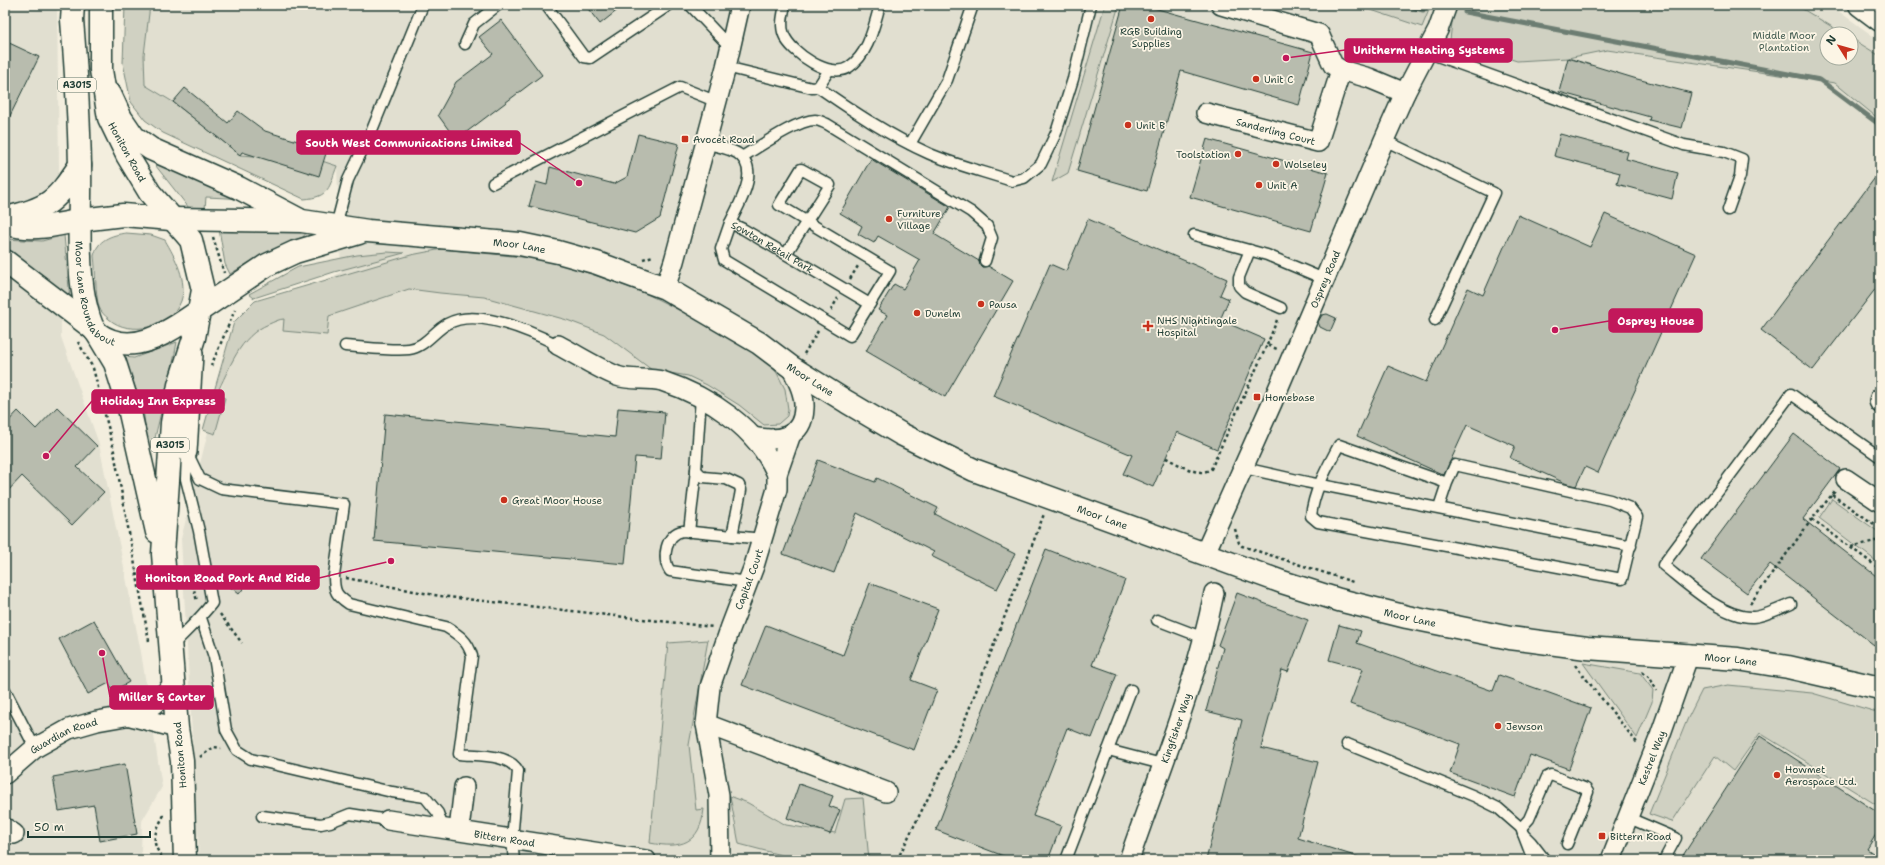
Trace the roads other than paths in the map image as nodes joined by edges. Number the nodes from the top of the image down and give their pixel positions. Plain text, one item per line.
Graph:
1 (73, 5) edge
2 (100, 5) edge
3 (423, 5) edge
4 (498, 5) edge
5 (546, 5) edge
6 (669, 5) edge
7 (690, 5) edge
8 (740, 5) edge
9 (784, 5) edge
10 (880, 5) edge
11 (973, 5) edge
12 (1091, 5) edge
13 (1221, 5) edge
14 (1447, 5) edge
15 (1860, 5) edge
16 (1880, 20) edge
17 (465, 44) dead end
18 (730, 47) junction
19 (1426, 52) junction
20 (726, 67) junction
21 (101, 70) junction
22 (829, 70) junction
23 (1341, 70) junction
24 (818, 87) junction
25 (1405, 93) junction
26 (716, 101) junction
27 (1206, 113) dead end
28 (1384, 140) junction
29 (705, 143) junction
30 (910, 144) junction
31 (742, 157) junction
32 (80, 165) junction
33 (493, 183) dead end
34 (1728, 210) dead end
35 (5, 218) edge
36 (171, 219) junction
37 (81, 220) junction
38 (302, 221) junction
39 (808, 222) junction
40 (5, 223) edge
41 (730, 223) junction
42 (336, 226) junction
43 (368, 231) junction
44 (1194, 235) dead end
45 (1250, 250) junction
46 (786, 254) junction
47 (5, 261) edge
48 (984, 261) dead end
49 (1324, 279) junction
50 (665, 288) junction
51 (870, 304) junction
52 (1281, 308) road end
53 (200, 311) junction
54 (1435, 320) dead end
55 (96, 331) junction
56 (194, 338) junction
57 (558, 345) joint
58 (345, 346) dead end
59 (798, 359) junction
60 (701, 397) junction
61 (1880, 398) edge
62 (1880, 403) edge
63 (791, 434) junction
64 (753, 437) junction
65 (187, 452) junction
66 (1880, 457) edge
67 (1244, 468) junction
68 (696, 470) junction
69 (777, 474) junction
70 (1846, 479) road end
71 (1447, 483) junction
72 (1319, 485) junction
73 (1880, 502) edge
74 (1439, 507) junction
75 (689, 532) junction
76 (732, 536) junction
77 (763, 539) junction
78 (1631, 546) junction
79 (162, 554) junction
80 (1205, 554) junction
81 (748, 582) junction
82 (1214, 593) dead end
83 (1791, 604) dead end
84 (198, 619) junction
85 (1157, 620) dead end
86 (1204, 638) junction
87 (160, 647) junction
88 (1689, 654) junction
89 (174, 685) junction
90 (1880, 688) edge
91 (5, 690) edge
92 (1131, 690) dead end
93 (131, 716) junction
94 (706, 724) junction
95 (177, 728) junction
96 (1347, 744) dead end
97 (35, 748) junction
98 (1108, 750) junction
99 (1162, 764) junction
100 (5, 774) edge
101 (464, 787) dead end
102 (886, 792) dead end
103 (262, 816) dead end
104 (1629, 818) junction
105 (388, 820) joint
106 (451, 829) junction
107 (1522, 831) junction
108 (512, 840) junction
109 (1568, 844) dead end
110 (185, 860) edge
111 (514, 860) edge
112 (641, 860) edge
113 (720, 860) edge
114 (1066, 860) edge
115 (1129, 860) edge
116 (1533, 860) edge
117 (1545, 860) edge
118 (1611, 860) edge
119 (1664, 860) edge

1 - 32 main road, A3015
2 - 21 main road, Honiton Road / A3015
3 - 42 lane
4 - 17 lane
5 - 6 lane
7 - 18 lane
8 - 18 street
9 - 22 lane
10 - 22 lane
11 - 30 lane
12 - 30 lane
13 - 23 street
14 - 19 street, Osprey Road
15 - 16 main road
18 - 20 street
19 - 25 street, Osprey Road
19 - 34 lane
20 - 24 lane
20 - 26 street
21 - 36 main road, Honiton Road / A3015
21 - 38 main road
22 - 24 lane
23 - 25 street
23 - 27 street, Sanderling Court
24 - 30 lane
25 - 28 street, Osprey Road
26 - 29 street
26 - 33 lane
28 - 49 street, Osprey Road
28 - 54 lane
29 - 31 lane
29 - 50 street
31 - 41 lane, Sowton Retail Park
31 - 48 lane
32 - 35 main road
32 - 37 main road, A3015
36 - 37 main road, Moor Lane Roundabout
36 - 38 main road, Moor Lane
36 - 53 main road
37 - 40 main road
37 - 55 main road, Moor Lane Roundabout
38 - 42 main road, Moor Lane
39 - 39 lane
39 - 46 lane
39 - 51 lane
41 - 46 lane, Sowton Retail Park
41 - 51 lane
42 - 43 main road, Moor Lane
43 - 50 main road, Moor Lane
43 - 53 main road, Moor Lane
44 - 45 lane
45 - 49 lane
45 - 52 lane
46 - 51 lane, Sowton Retail Park
47 - 55 main road
49 - 67 street, Osprey Road
50 - 59 main road, Moor Lane
53 - 55 main road, Moor Lane Roundabout
53 - 56 main road, Honiton Road / A3015
55 - 79 main road, Honiton Road
56 - 65 street, Honiton Road
56 - 79 main road, Honiton Road / A3015
57 - 58 lane
57 - 60 street
59 - 63 street, Capital Court
59 - 80 main road, Moor Lane
60 - 64 street
60 - 68 lane
61 - 62 street
63 - 64 street
63 - 69 street, Capital Court
64 - 69 street
65 - 84 lane
65 - 108 lane
66 - 83 lane
67 - 72 lane
67 - 80 street, Osprey Road
68 - 75 lane
68 - 76 lane
69 - 77 street, Capital Court
70 - 73 street
71 - 72 lane
71 - 74 lane
71 - 78 lane
72 - 74 lane
72 - 78 lane
74 - 78 lane
75 - 76 lane
75 - 81 lane
76 - 77 lane
77 - 81 street, Capital Court
79 - 87 main road, Honiton Road
80 - 88 main road, Moor Lane
81 - 94 street, Capital Court
82 - 86 street, Kingfisher Way
84 - 87 lane
84 - 106 lane
85 - 86 lane
86 - 99 street, Kingfisher Way
87 - 89 main road, Honiton Road
88 - 90 main road, Moor Lane
88 - 104 street, Kestrel Way
89 - 93 street, Guardian Road
89 - 95 main road, Honiton Road
91 - 97 lane
92 - 98 lane
93 - 95 street, Guardian Road
93 - 97 street, Guardian Road
94 - 102 street
94 - 113 street, Capital Court
95 - 110 main road, Honiton Road
96 - 107 lane
97 - 100 street, Guardian Road
98 - 99 lane
98 - 114 lane
99 - 115 street, Kingfisher Way
101 - 106 street
103 - 105 lane
104 - 118 street, Kestrel Way
104 - 119 lane
105 - 106 street, Bittern Road
106 - 108 street, Bittern Road
107 - 109 lane
107 - 116 lane
107 - 117 lane
108 - 111 lane
108 - 112 street, Bittern Road

